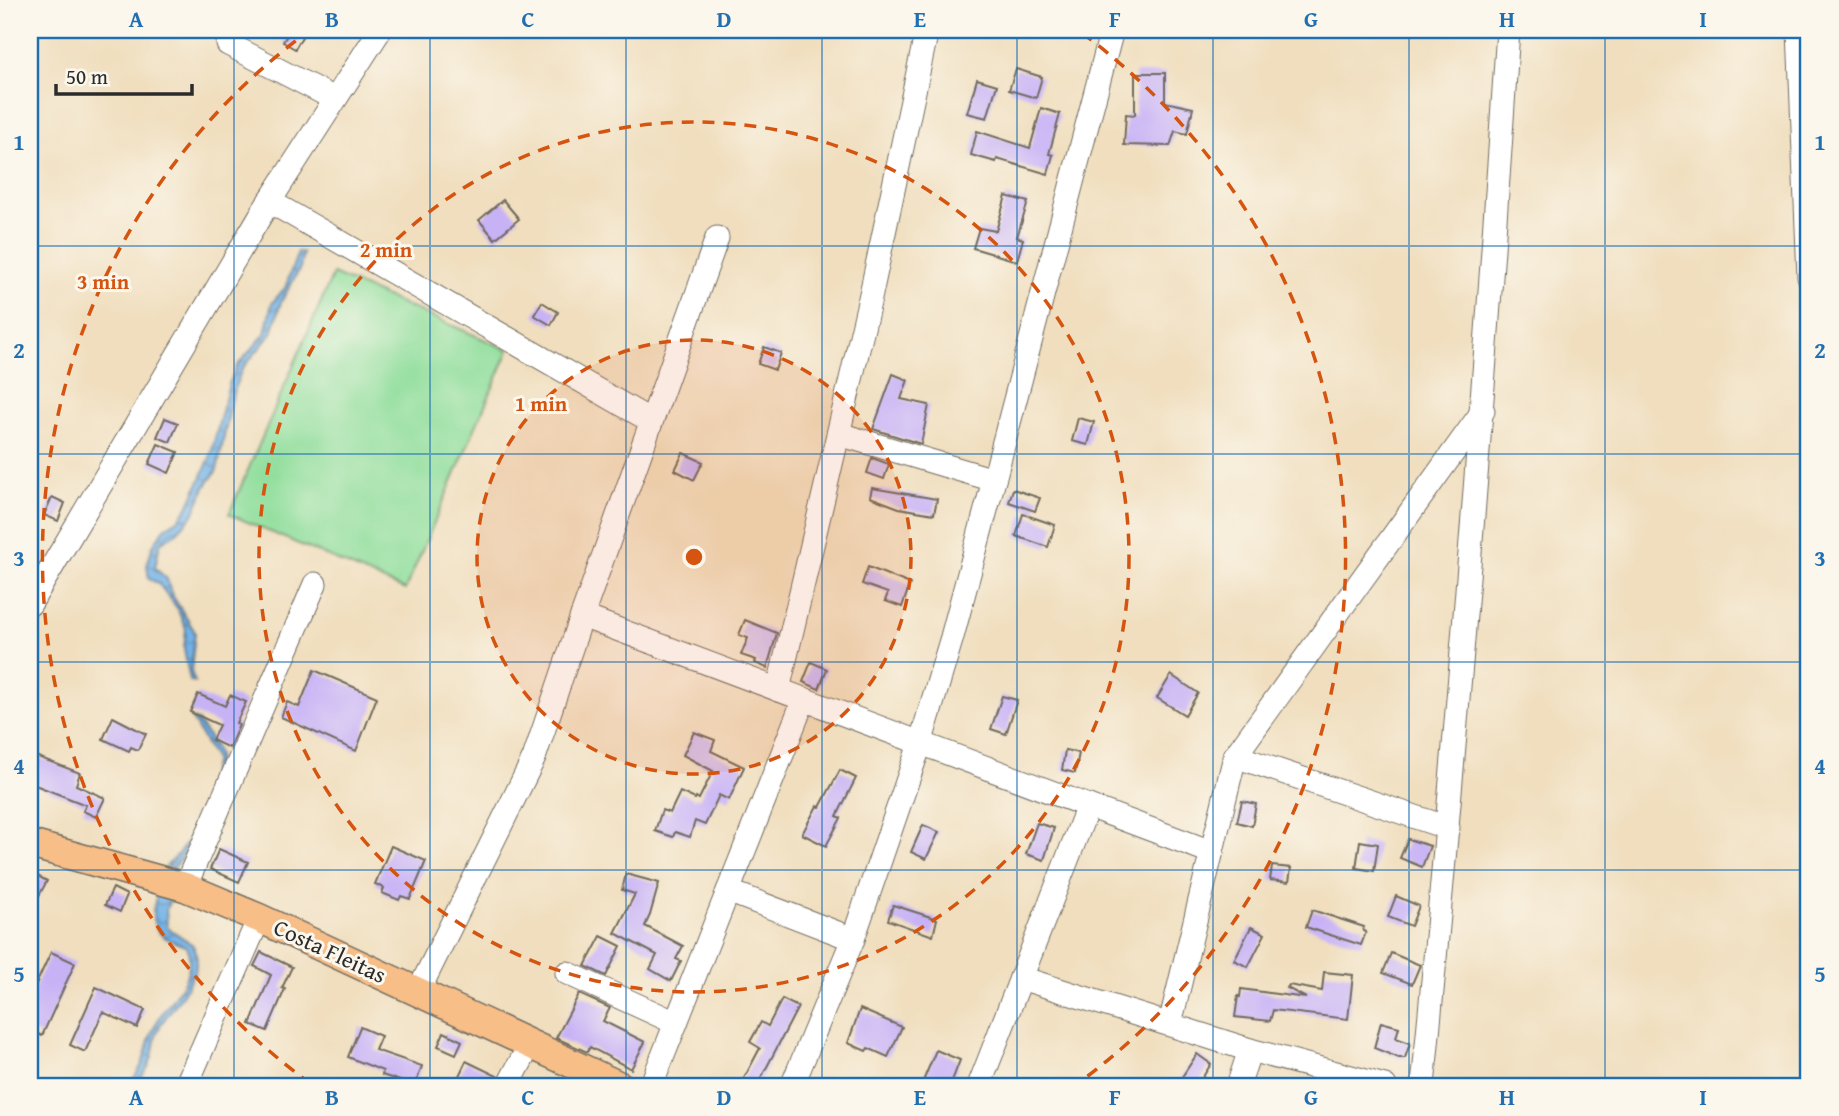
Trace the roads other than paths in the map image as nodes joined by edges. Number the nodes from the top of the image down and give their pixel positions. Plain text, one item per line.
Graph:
1 (235, 30) edge
2 (380, 30) edge
3 (927, 30) edge
4 (1112, 30) edge
5 (1508, 30) edge
6 (1800, 30) edge
7 (335, 99) junction
8 (1806, 127) edge
9 (270, 201) junction
10 (717, 238) dead end
11 (1809, 278) edge
12 (1483, 411) junction
13 (651, 421) junction
14 (839, 434) junction
15 (994, 480) junction
16 (315, 584) dead end
17 (30, 604) edge
18 (582, 616) junction
19 (778, 690) junction
20 (804, 699) junction
21 (920, 744) junction
22 (1235, 756) junction
23 (1088, 806) junction
24 (1448, 828) junction
25 (30, 844) edge
26 (1211, 852) junction
27 (185, 887) junction
28 (728, 891) junction
29 (259, 918) junction
30 (853, 939) junction
31 (567, 973) dead end
32 (1021, 978) junction
33 (418, 992) junction
34 (676, 1023) junction
35 (1170, 1024) junction
36 (530, 1044) junction
37 (1250, 1050) junction
38 (186, 1086) edge
39 (508, 1086) edge
40 (621, 1086) edge
41 (651, 1086) edge
42 (792, 1086) edge
43 (979, 1086) edge
44 (1238, 1086) edge
45 (1385, 1086) edge
46 (1423, 1086) edge

1 - 7 street
2 - 7 street
3 - 14 street
4 - 15 street
5 - 12 street
6 - 8 street
7 - 9 street
8 - 11 street
9 - 13 street
9 - 17 street
10 - 13 street
12 - 22 street
12 - 24 street
13 - 18 street
14 - 15 street
14 - 19 street
15 - 21 street
16 - 27 street
18 - 19 street
18 - 33 street
19 - 20 street
20 - 21 street
20 - 28 street
21 - 23 street
21 - 30 street
22 - 24 street
22 - 26 street
23 - 26 street
23 - 32 street
24 - 46 street
25 - 27 main road, Costa Fleitas
26 - 35 street
27 - 29 main road, Costa Fleitas
28 - 30 street
28 - 34 street
29 - 33 main road, Costa Fleitas
29 - 38 street
30 - 42 street
31 - 34 street
32 - 35 street
32 - 43 street
33 - 36 main road, Costa Fleitas
34 - 41 street
35 - 37 street
36 - 39 street
36 - 40 main road, Costa Fleitas
37 - 44 street
37 - 45 street

